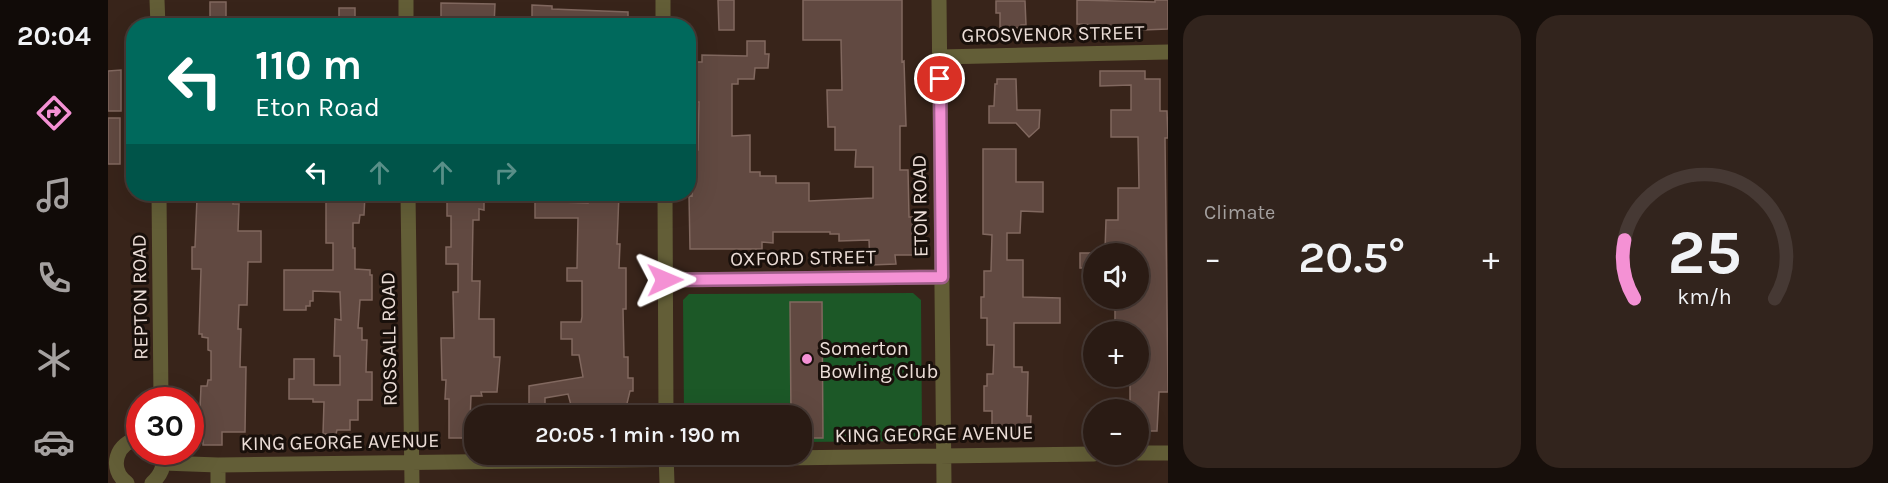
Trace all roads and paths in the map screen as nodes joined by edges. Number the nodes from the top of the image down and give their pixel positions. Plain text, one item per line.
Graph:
1 (157, 0) edge
2 (406, 0) edge
3 (663, 0) edge
4 (939, 0) edge
5 (158, 18) edge
6 (406, 18) edge
7 (663, 18) edge
8 (1168, 52) edge
9 (940, 57) junction
10 (159, 201) edge
11 (408, 201) edge
12 (664, 201) edge
13 (942, 277) junction
14 (665, 280) junction
15 (161, 387) edge
16 (666, 405) edge
17 (126, 444) edge
18 (1149, 453) edge
19 (1168, 453) edge
20 (1083, 454) edge
21 (812, 455) edge
22 (943, 455) junction
23 (112, 461) edge
24 (464, 461) edge
25 (412, 462) junction
26 (204, 463) edge
27 (162, 465) edge
28 (218, 465) junction
29 (666, 465) edge
30 (127, 483) edge
31 (152, 483) edge
32 (218, 483) edge
33 (412, 483) edge
34 (667, 483) edge
35 (944, 483) edge

1 - 5 street
2 - 6 street
3 - 7 street
4 - 9 street, ETON ROAD
8 - 9 street, GROSVENOR STREET
9 - 13 street, ETON ROAD
10 - 15 street, REPTON ROAD
11 - 25 street, ROSSALL ROAD
12 - 14 street
13 - 14 street, OXFORD STREET
13 - 22 street, ETON ROAD
14 - 16 street
17 - 23 street
18 - 19 street
20 - 22 street, KING GEORGE AVENUE
21 - 22 street, KING GEORGE AVENUE
22 - 35 street, ETON ROAD
23 - 30 street
24 - 25 street, KING GEORGE AVENUE
25 - 28 street, KING GEORGE AVENUE
25 - 33 street, ROSSALL ROAD
26 - 28 street, KING GEORGE AVENUE
27 - 31 street
28 - 32 street
29 - 34 street

